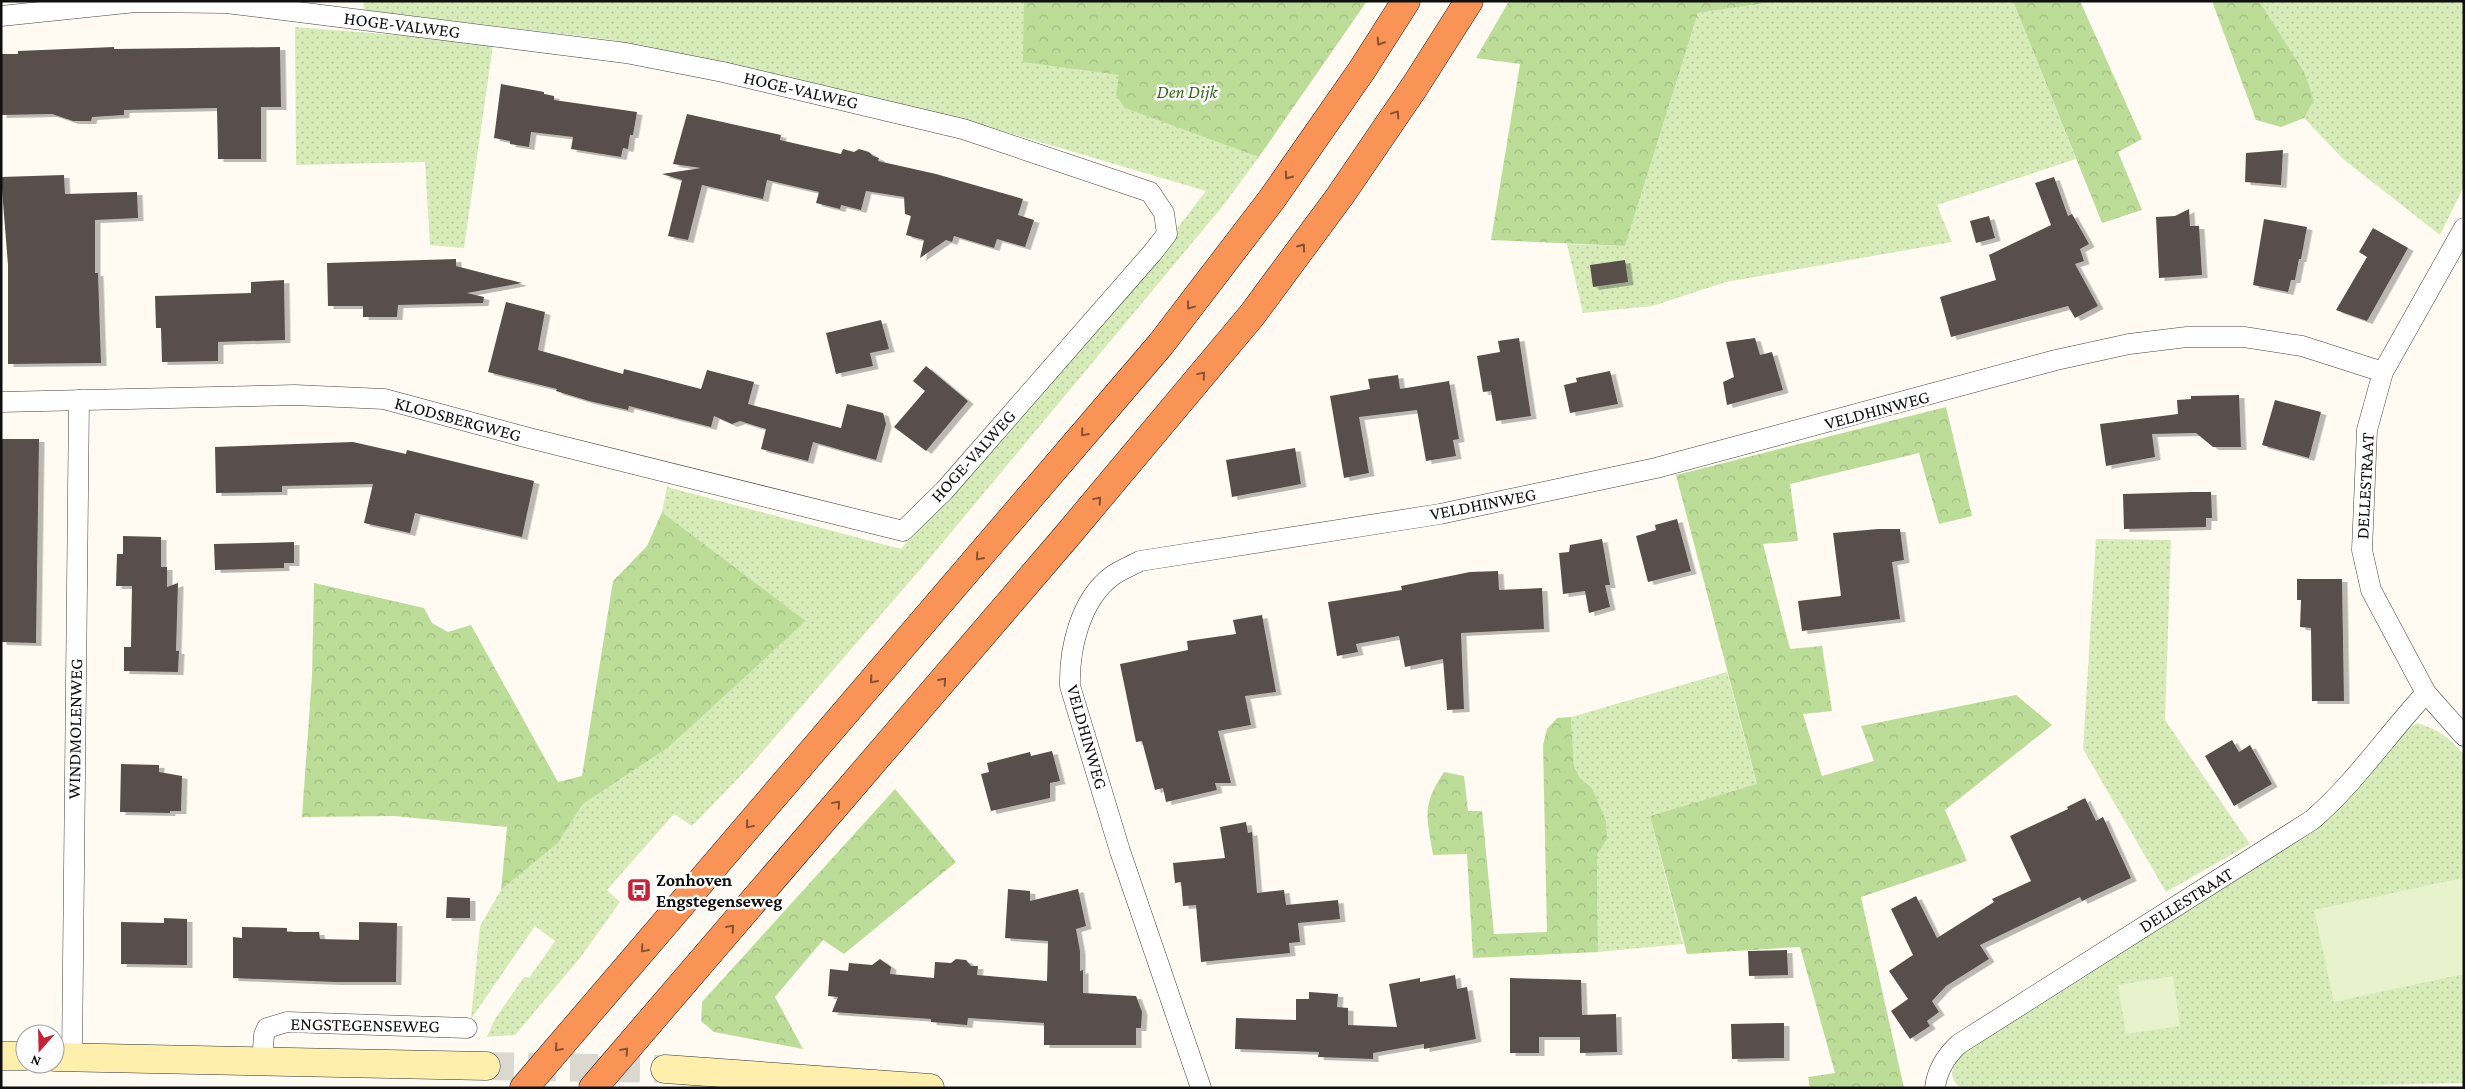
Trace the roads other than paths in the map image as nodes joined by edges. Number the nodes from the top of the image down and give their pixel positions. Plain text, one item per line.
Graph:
1 (1406, 1) edge
2 (1469, 1) edge
3 (1, 16) edge
4 (2464, 228) edge
5 (2383, 372) junction
6 (79, 400) junction
7 (1, 402) edge
8 (904, 532) joint
9 (2426, 694) junction
10 (2464, 736) edge
11 (65, 1024) edge
12 (467, 1028) dead end
13 (1, 1056) edge
14 (15, 1056) edge
15 (65, 1057) edge
16 (262, 1061) junction
17 (486, 1066) tunnel mouth
18 (665, 1069) tunnel mouth
19 (524, 1088) edge
20 (593, 1088) edge
21 (930, 1088) edge
22 (1202, 1088) edge
23 (1935, 1088) edge

1 -> 19 highway
20 -> 2 highway
3 - 8 street, HOGE-VALWEG
4 - 5 street, DELLESTRAAT
5 - 9 street, DELLESTRAAT
5 - 22 street, VELDHINWEG
6 - 7 street, KLODSBERGWEG
6 - 8 street, KLODSBERGWEG
6 - 11 street, WINDMOLENWEG
9 - 10 street, DELLESTRAAT
9 - 23 street, DELLESTRAAT
12 - 16 street, ENGSTEGENSEWEG
13 - 14 street
15 - 16 street
16 - 17 street
18 - 21 street

